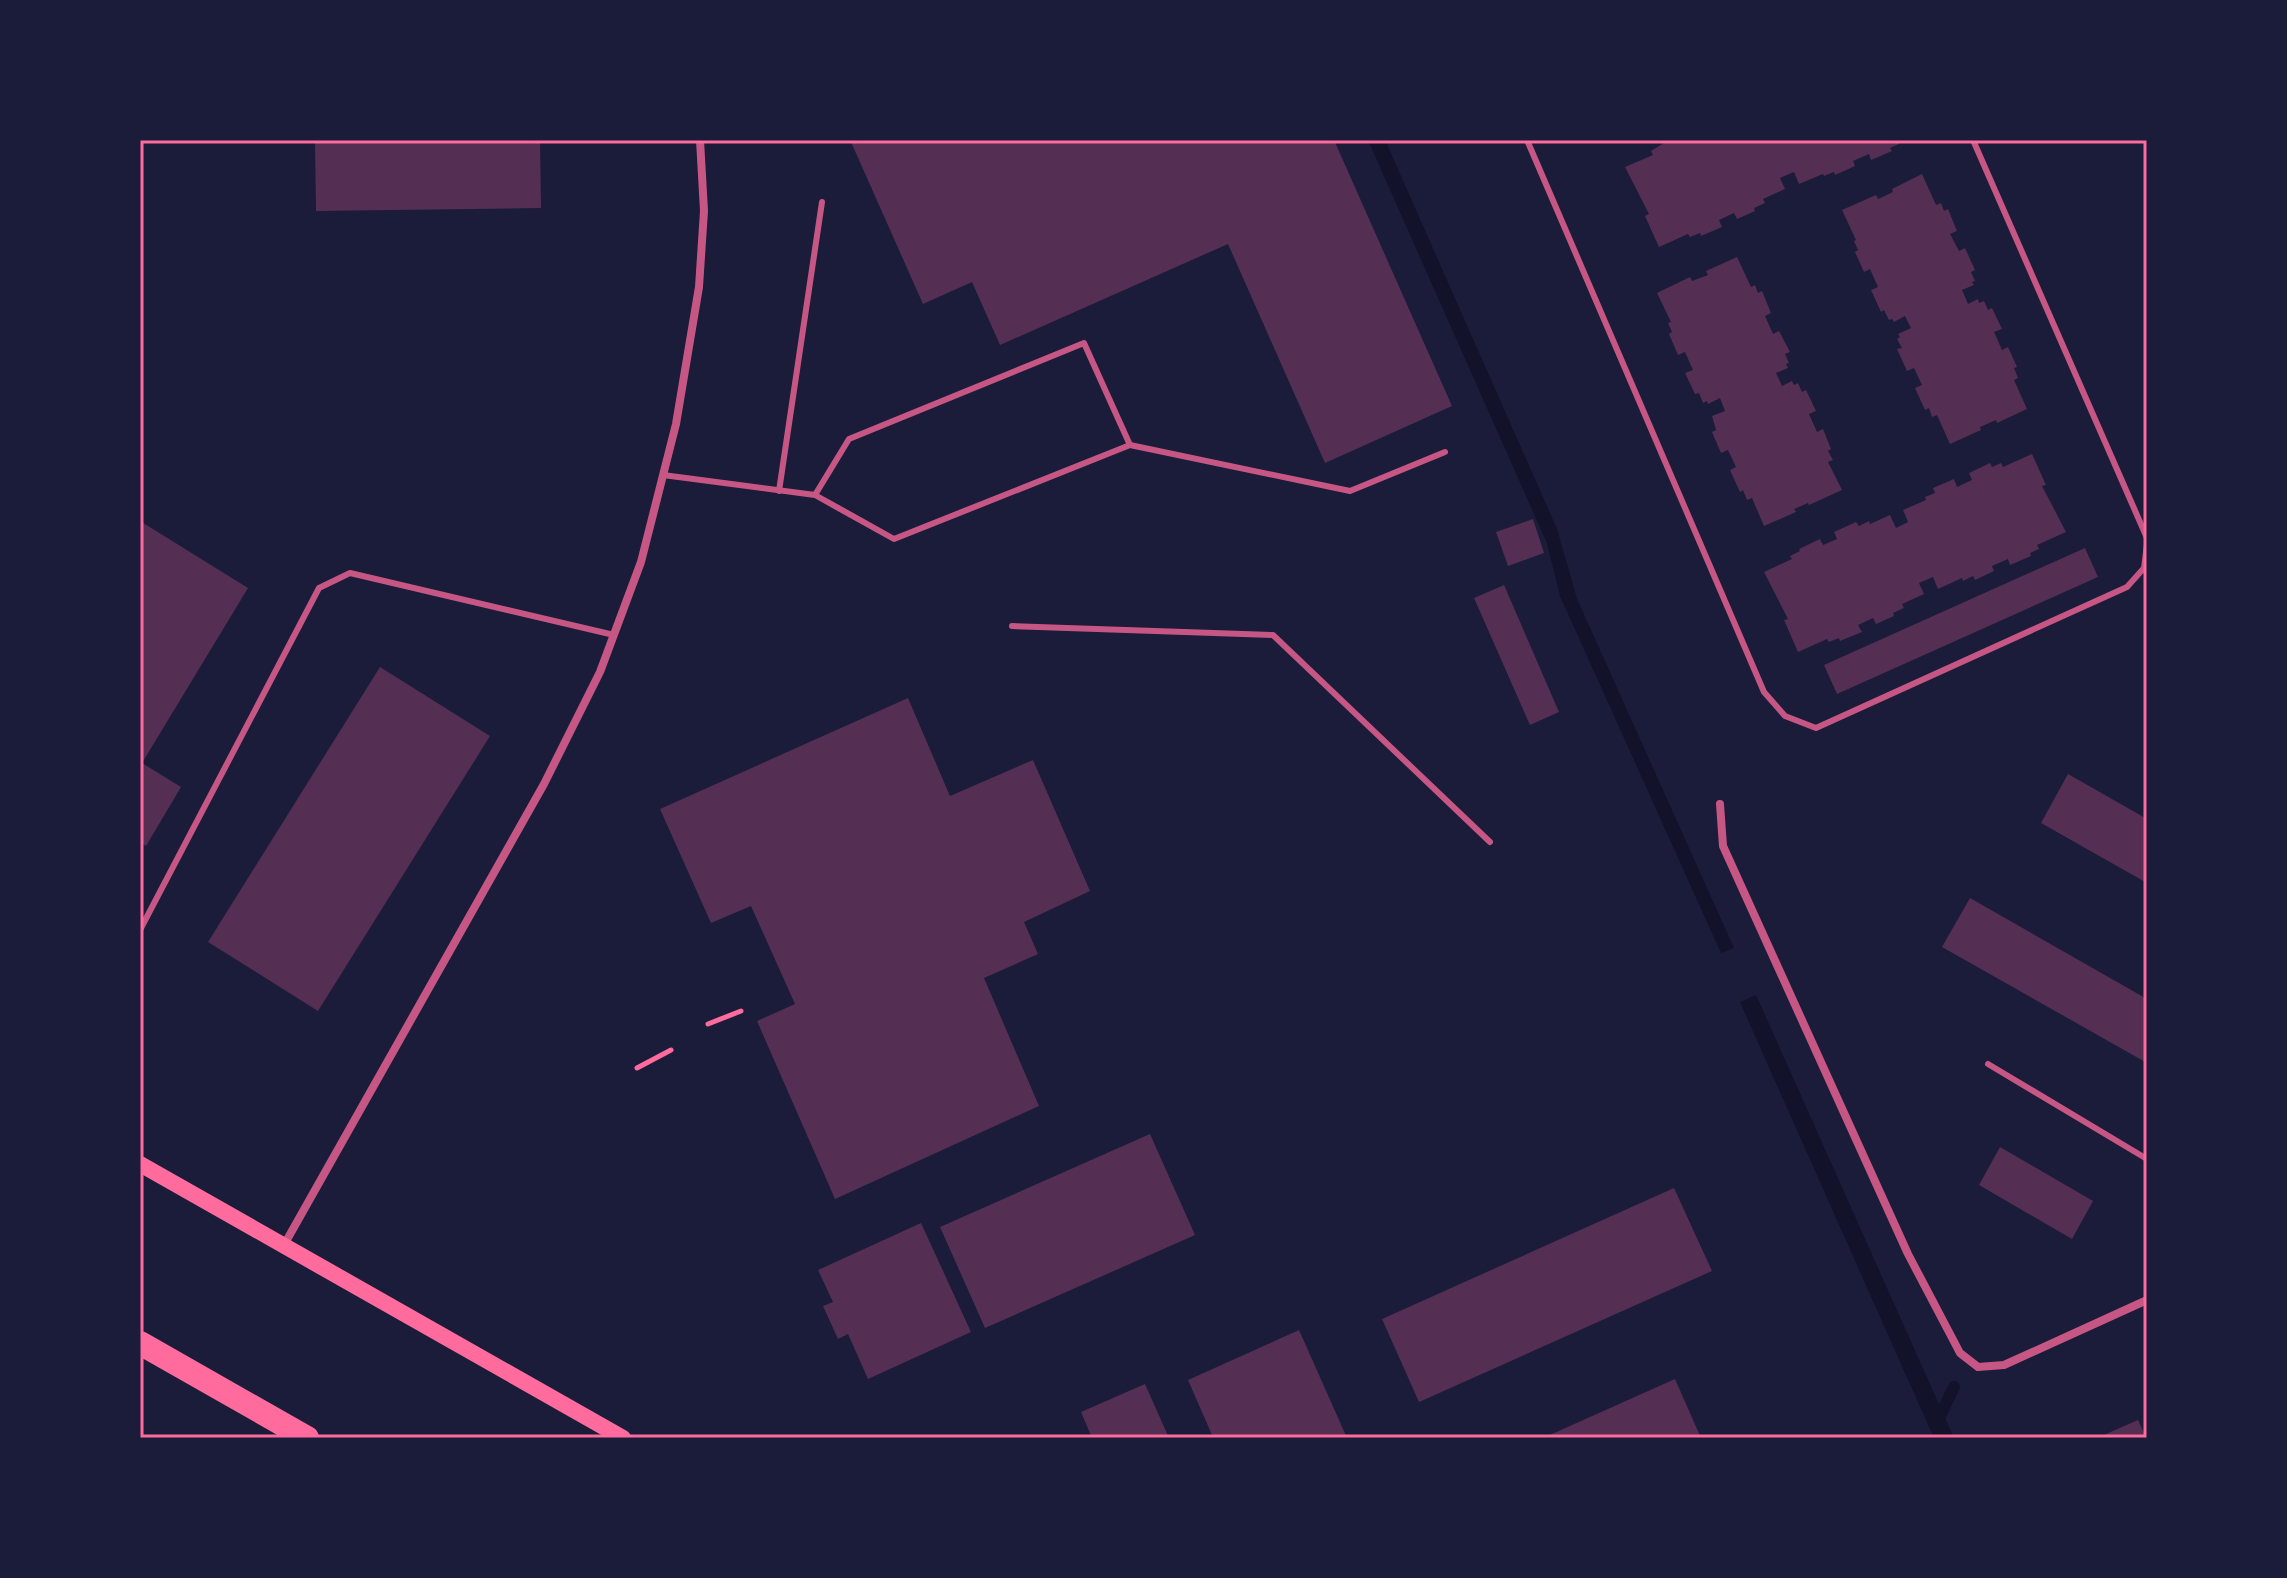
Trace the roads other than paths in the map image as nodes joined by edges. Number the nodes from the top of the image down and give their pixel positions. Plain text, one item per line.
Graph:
1 (700, 140) edge
2 (1527, 140) edge
3 (1973, 140) edge
4 (822, 202) dead end
5 (1130, 445) junction
6 (1445, 452) dead end
7 (663, 475) junction
8 (779, 491) junction
9 (815, 495) junction
10 (2147, 538) edge
11 (2147, 544) edge
12 (1012, 626) dead end
13 (614, 635) junction
14 (1720, 804) dead end
15 (1490, 842) dead end
16 (140, 930) edge
17 (1988, 1064) dead end
18 (2147, 1159) edge
19 (140, 1164) edge
20 (284, 1245) junction
21 (2146, 1303) edge
22 (140, 1343) edge
23 (307, 1438) edge
24 (623, 1438) edge

1 - 7 street
2 - 11 lane
3 - 10 lane
4 - 8 lane
5 - 6 lane
5 - 9 lane
5 - 9 lane
7 - 8 lane
7 - 13 street
8 - 9 lane
12 - 15 lane
13 - 16 lane
13 - 20 street
14 - 21 street
17 - 18 lane
19 - 20 main road
20 - 24 main road
22 - 23 highway

